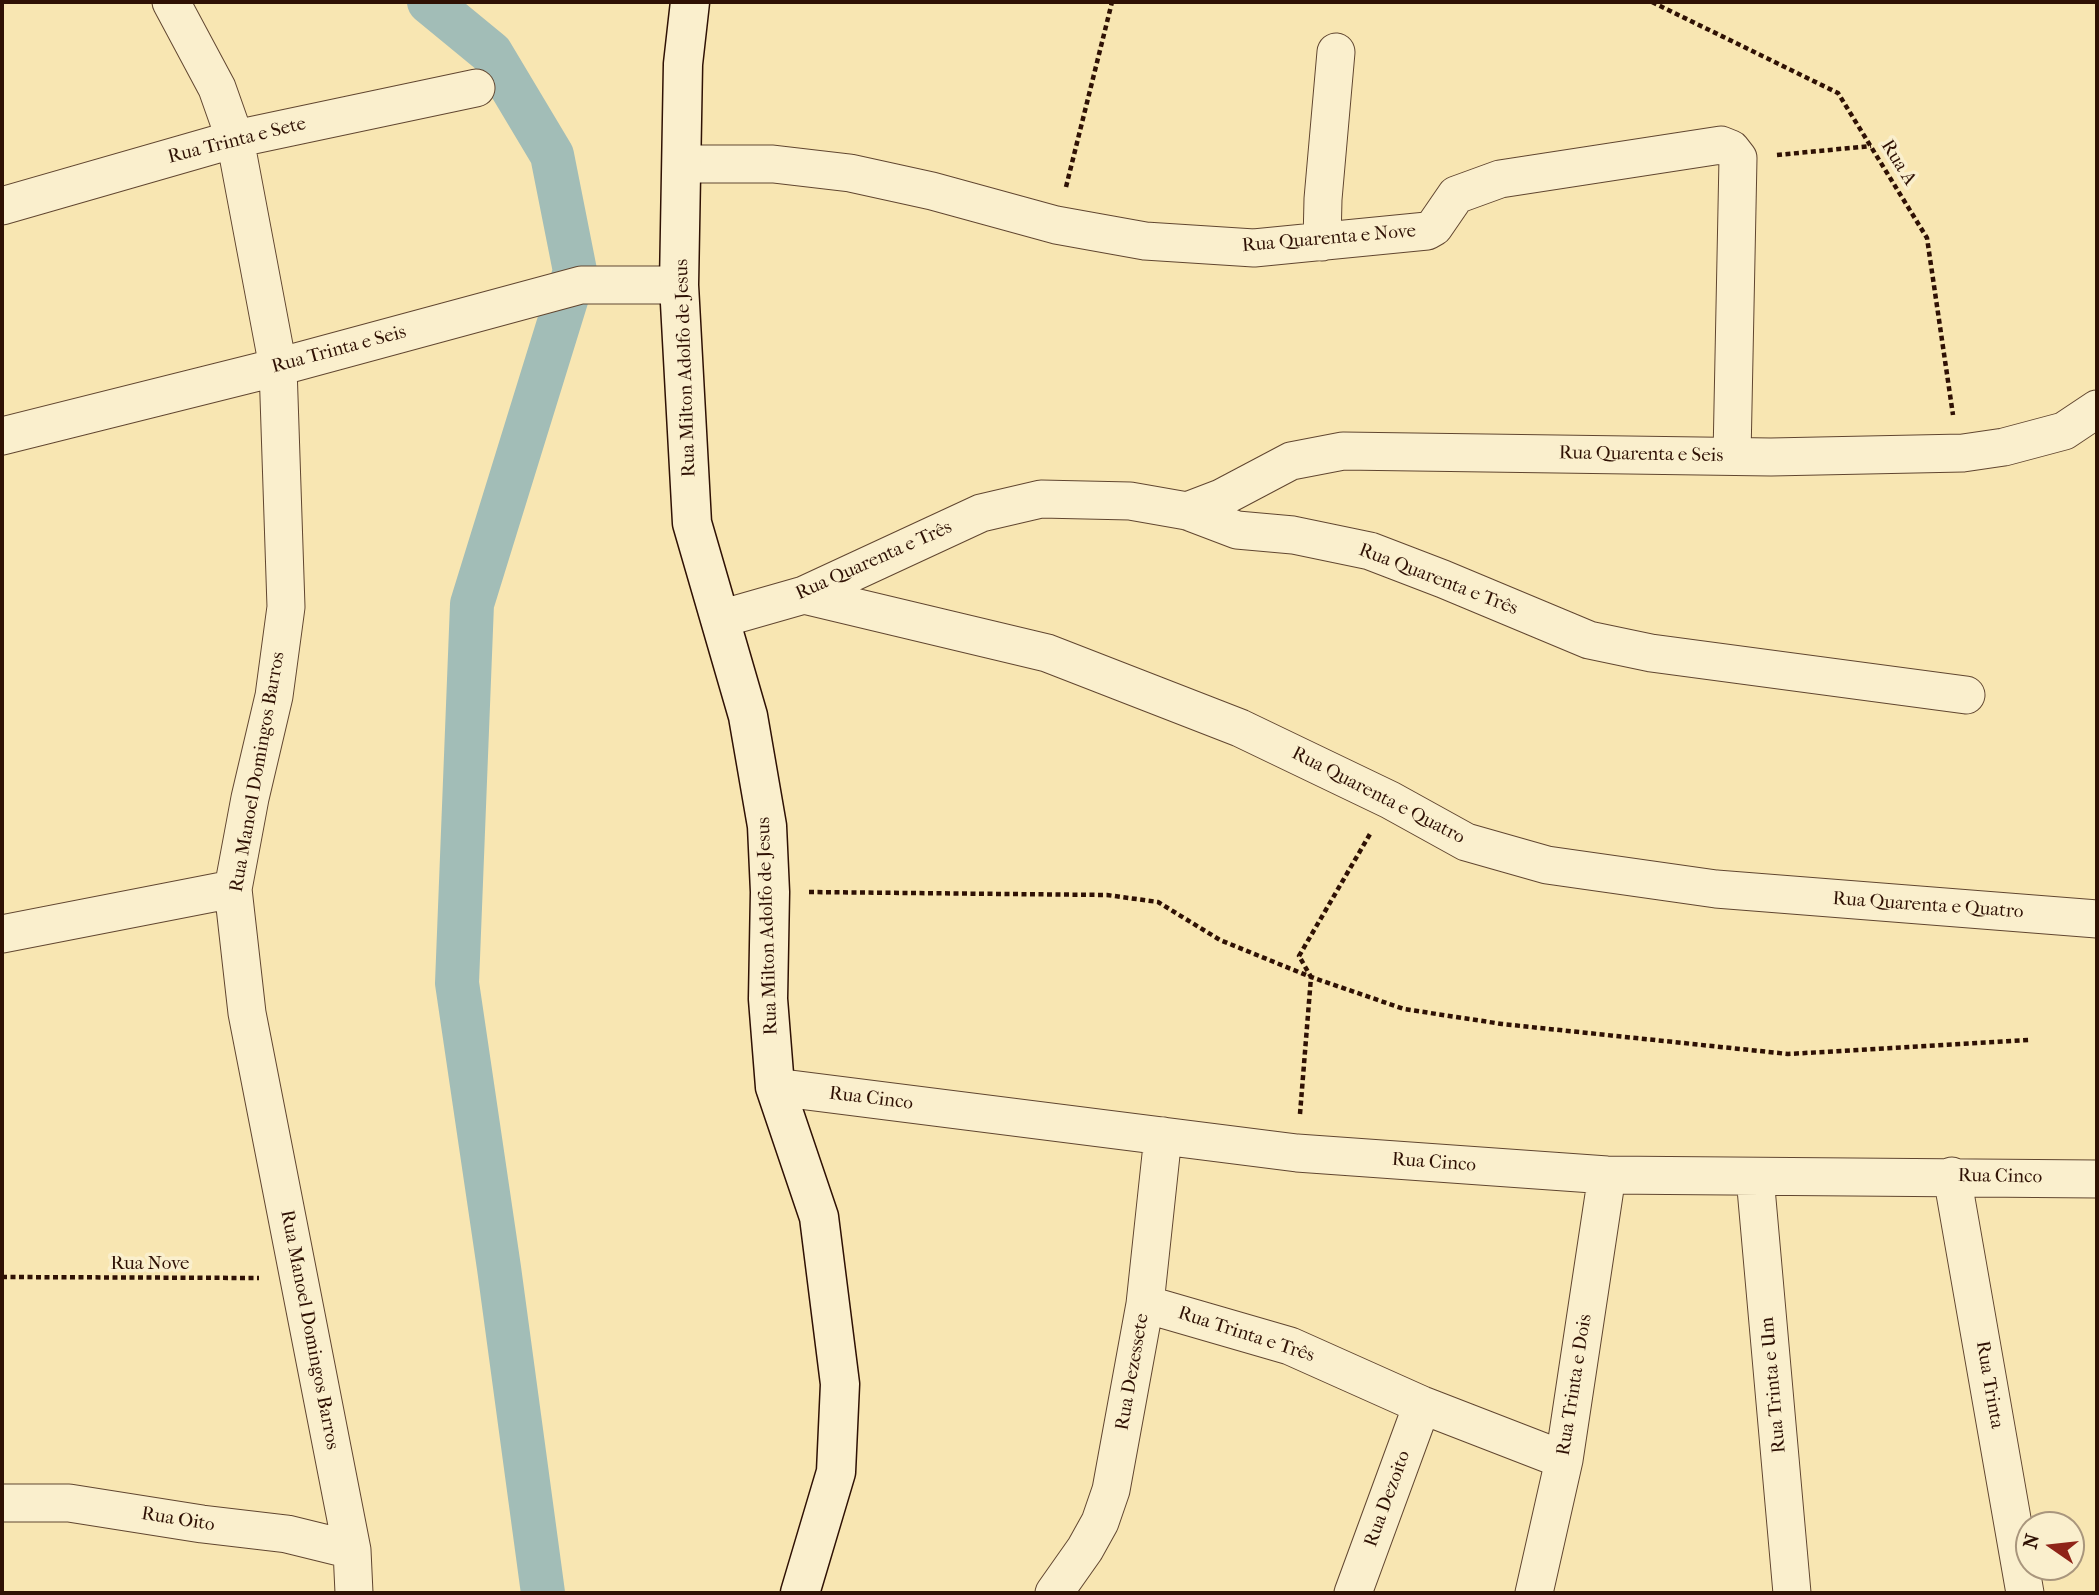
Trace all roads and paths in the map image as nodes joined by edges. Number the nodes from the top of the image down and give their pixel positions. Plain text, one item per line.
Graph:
1 (171, 2) edge
2 (690, 2) edge
3 (1112, 2) edge
4 (1652, 2) edge
5 (1336, 52) dead end
6 (476, 88) dead end
7 (234, 139) junction
8 (1871, 146) junction
9 (1738, 158) junction
10 (683, 164) junction
11 (2, 206) edge
12 (1056, 225) junction
13 (1322, 242) junction
14 (679, 285) junction
15 (278, 367) junction
16 (2097, 409) edge
17 (2, 436) edge
18 (1963, 453) junction
19 (1732, 456) junction
20 (1187, 511) junction
21 (804, 595) junction
22 (720, 619) junction
23 (1966, 695) dead end
24 (1390, 800) junction
25 (233, 889) junction
26 (770, 892) junction
27 (2097, 919) edge
28 (2, 934) edge
29 (1311, 977) junction
30 (2029, 1040) dead end
31 (775, 1087) junction
32 (1163, 1136) junction
33 (1297, 1153) junction
34 (1607, 1174) junction
35 (1952, 1176) junction
36 (1755, 1177) junction
37 (2097, 1179) edge
38 (2, 1277) edge
39 (299, 1279) junction
40 (1145, 1304) junction
41 (1422, 1405) junction
42 (1564, 1460) junction
43 (2, 1503) edge
44 (352, 1550) junction
45 (354, 1593) edge
46 (800, 1593) edge
47 (1054, 1593) edge
48 (1353, 1593) edge
49 (1534, 1593) edge
50 (1793, 1593) edge
51 (2025, 1593) edge

1 - 7 street, Rua Manoel Domingos Barros
2 - 10 street, Rua Milton Adolfo de Jesus
3 - 12 path
4 - 8 path, Rua A
5 - 13 street
6 - 7 street, Rua Trinta e Sete
7 - 11 street, Rua Trinta e Sete
7 - 15 street, Rua Manoel Domingos Barros
8 - 9 path
8 - 18 path, Rua A
9 - 13 street, Rua Quarenta e Nove
9 - 19 street
10 - 12 street, Rua Quarenta e Nove
10 - 14 street, Rua Milton Adolfo de Jesus
12 - 13 street, Rua Quarenta e Nove
14 - 15 street, Rua Trinta e Seis
14 - 22 street, Rua Milton Adolfo de Jesus
15 - 17 street, Rua Trinta e Seis
15 - 25 street, Rua Manoel Domingos Barros
16 - 18 street, Rua Quarenta e Seis
18 - 19 street, Rua Quarenta e Seis
19 - 20 street, Rua Quarenta e Seis
20 - 21 street, Rua Quarenta e Três
20 - 23 street, Rua Quarenta e Três
21 - 22 street, Rua Quarenta e Três
21 - 24 street, Rua Quarenta e Quatro
22 - 26 street, Rua Milton Adolfo de Jesus
24 - 27 street, Rua Quarenta e Quatro
24 - 29 path
25 - 28 street
25 - 39 street, Rua Manoel Domingos Barros
26 - 29 path
26 - 31 street, Rua Milton Adolfo de Jesus
29 - 30 path
29 - 33 path
31 - 32 street, Rua Cinco
31 - 46 street, Rua Milton Adolfo de Jesus
32 - 33 street, Rua Cinco
32 - 40 street, Rua Dezessete
33 - 34 street, Rua Cinco
34 - 36 street, Rua Cinco
34 - 42 street, Rua Trinta e Dois
35 - 36 street, Rua Cinco
35 - 37 street, Rua Cinco
35 - 51 street, Rua Trinta
36 - 50 street, Rua Trinta e Um
38 - 39 path, Rua Nove
39 - 44 street, Rua Manoel Domingos Barros
40 - 41 street, Rua Trinta e Três
40 - 47 street, Rua Dezessete
41 - 42 street, Rua Trinta e Três
41 - 48 street, Rua Dezoito
42 - 49 street, Rua Trinta e Dois
43 - 44 street, Rua Oito
44 - 45 street, Rua Manoel Domingos Barros

